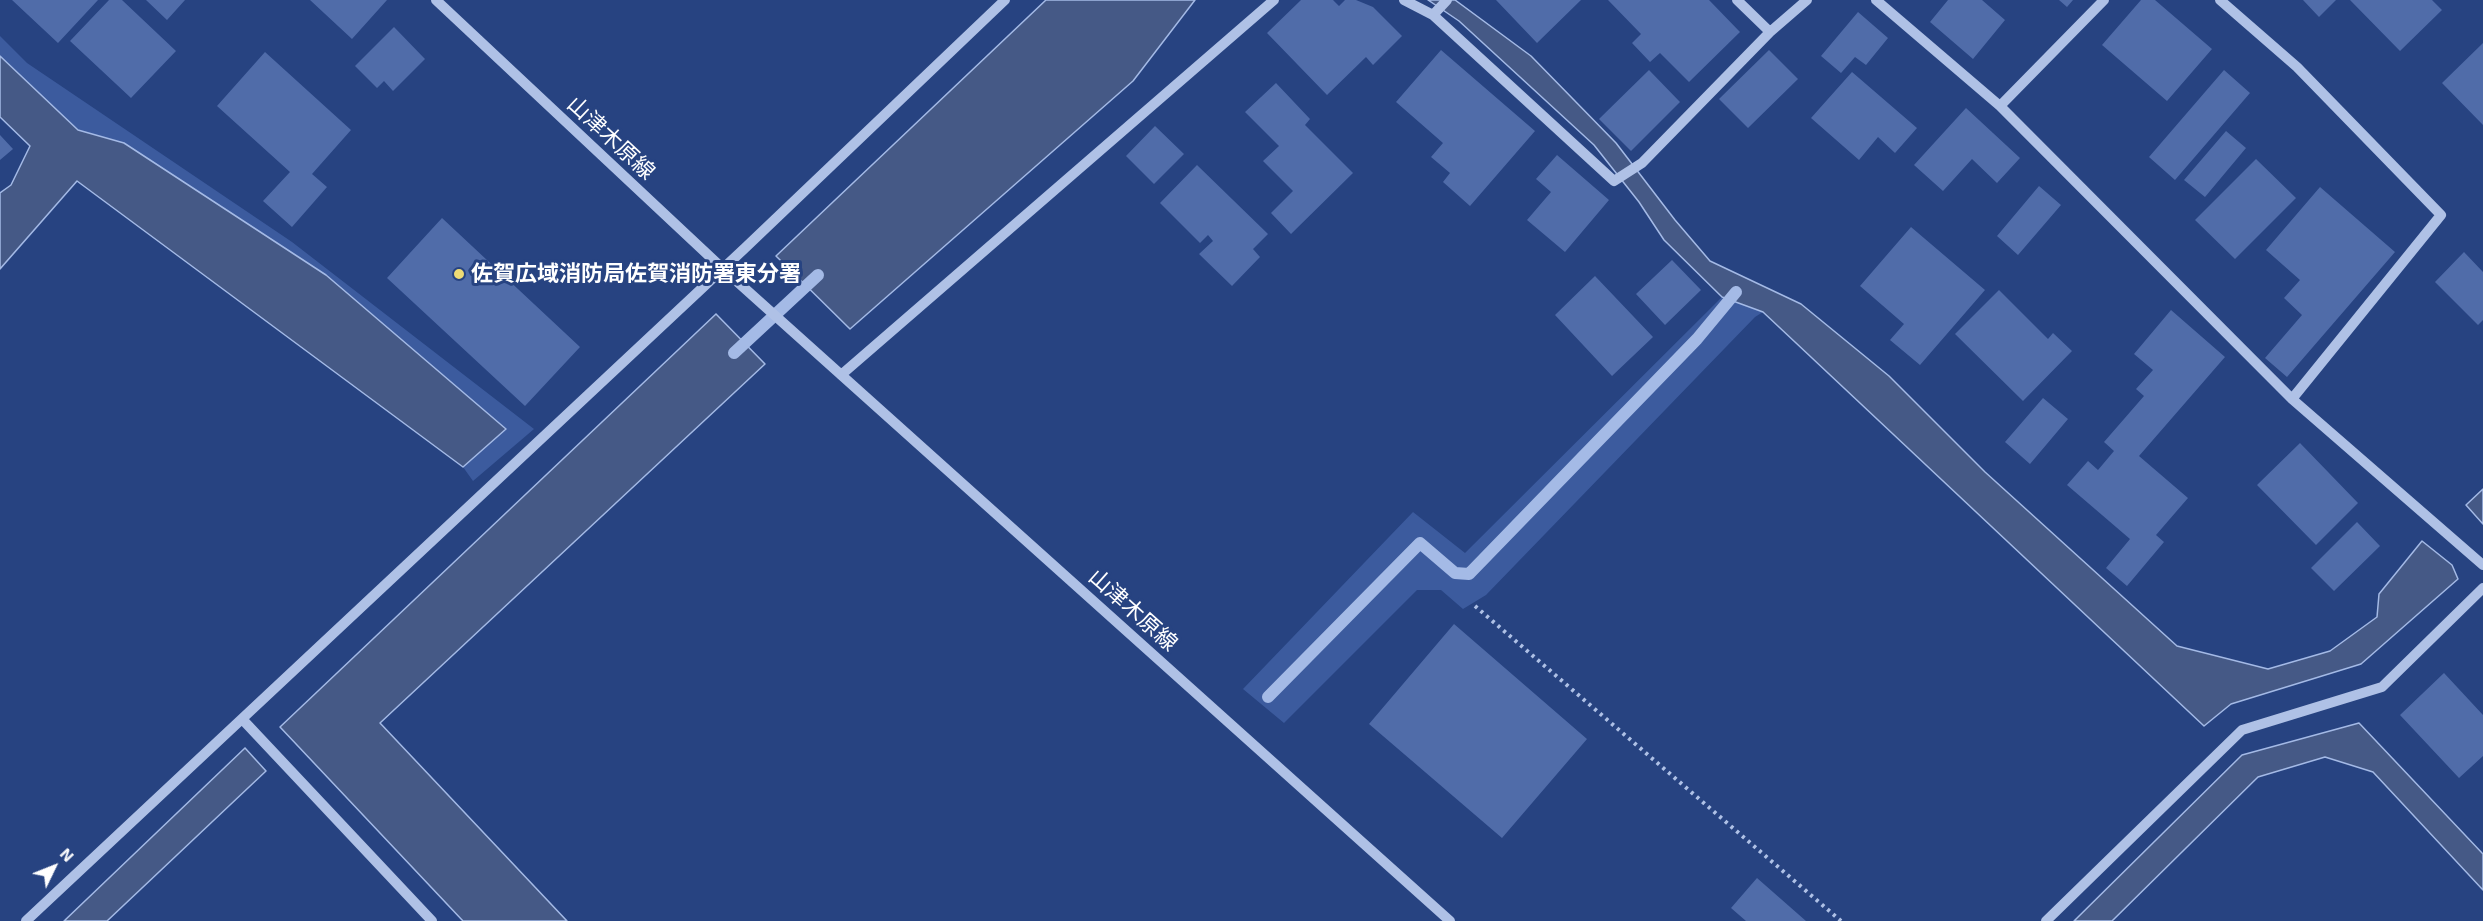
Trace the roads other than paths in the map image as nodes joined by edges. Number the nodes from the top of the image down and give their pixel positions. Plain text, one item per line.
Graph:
1 (435, 0) edge
2 (1005, 0) edge
3 (1274, 0) edge
4 (1404, 0) edge
5 (1447, 0) edge
6 (1737, 0) edge
7 (1807, 0) edge
8 (1876, 0) edge
9 (2104, 0) edge
10 (2220, 0) edge
11 (1433, 15) junction
12 (1770, 32) junction
13 (2000, 106) junction
14 (722, 268) junction
15 (841, 375) junction
16 (2292, 399) junction
17 (2483, 566) edge
18 (2483, 588) edge
19 (243, 720) junction
20 (26, 921) edge
21 (432, 921) edge
22 (1450, 921) edge
23 (2046, 921) edge

1 - 14 street, 山津木原線
2 - 14 street
3 - 15 street
4 - 11 street
5 - 11 street
6 - 12 street
7 - 12 street
8 - 13 street
9 - 13 street
10 - 16 street
11 - 12 street
13 - 16 street
14 - 15 street, 山津木原線
14 - 19 street
15 - 22 street, 山津木原線
16 - 17 street
18 - 23 street
19 - 20 street
19 - 21 street

